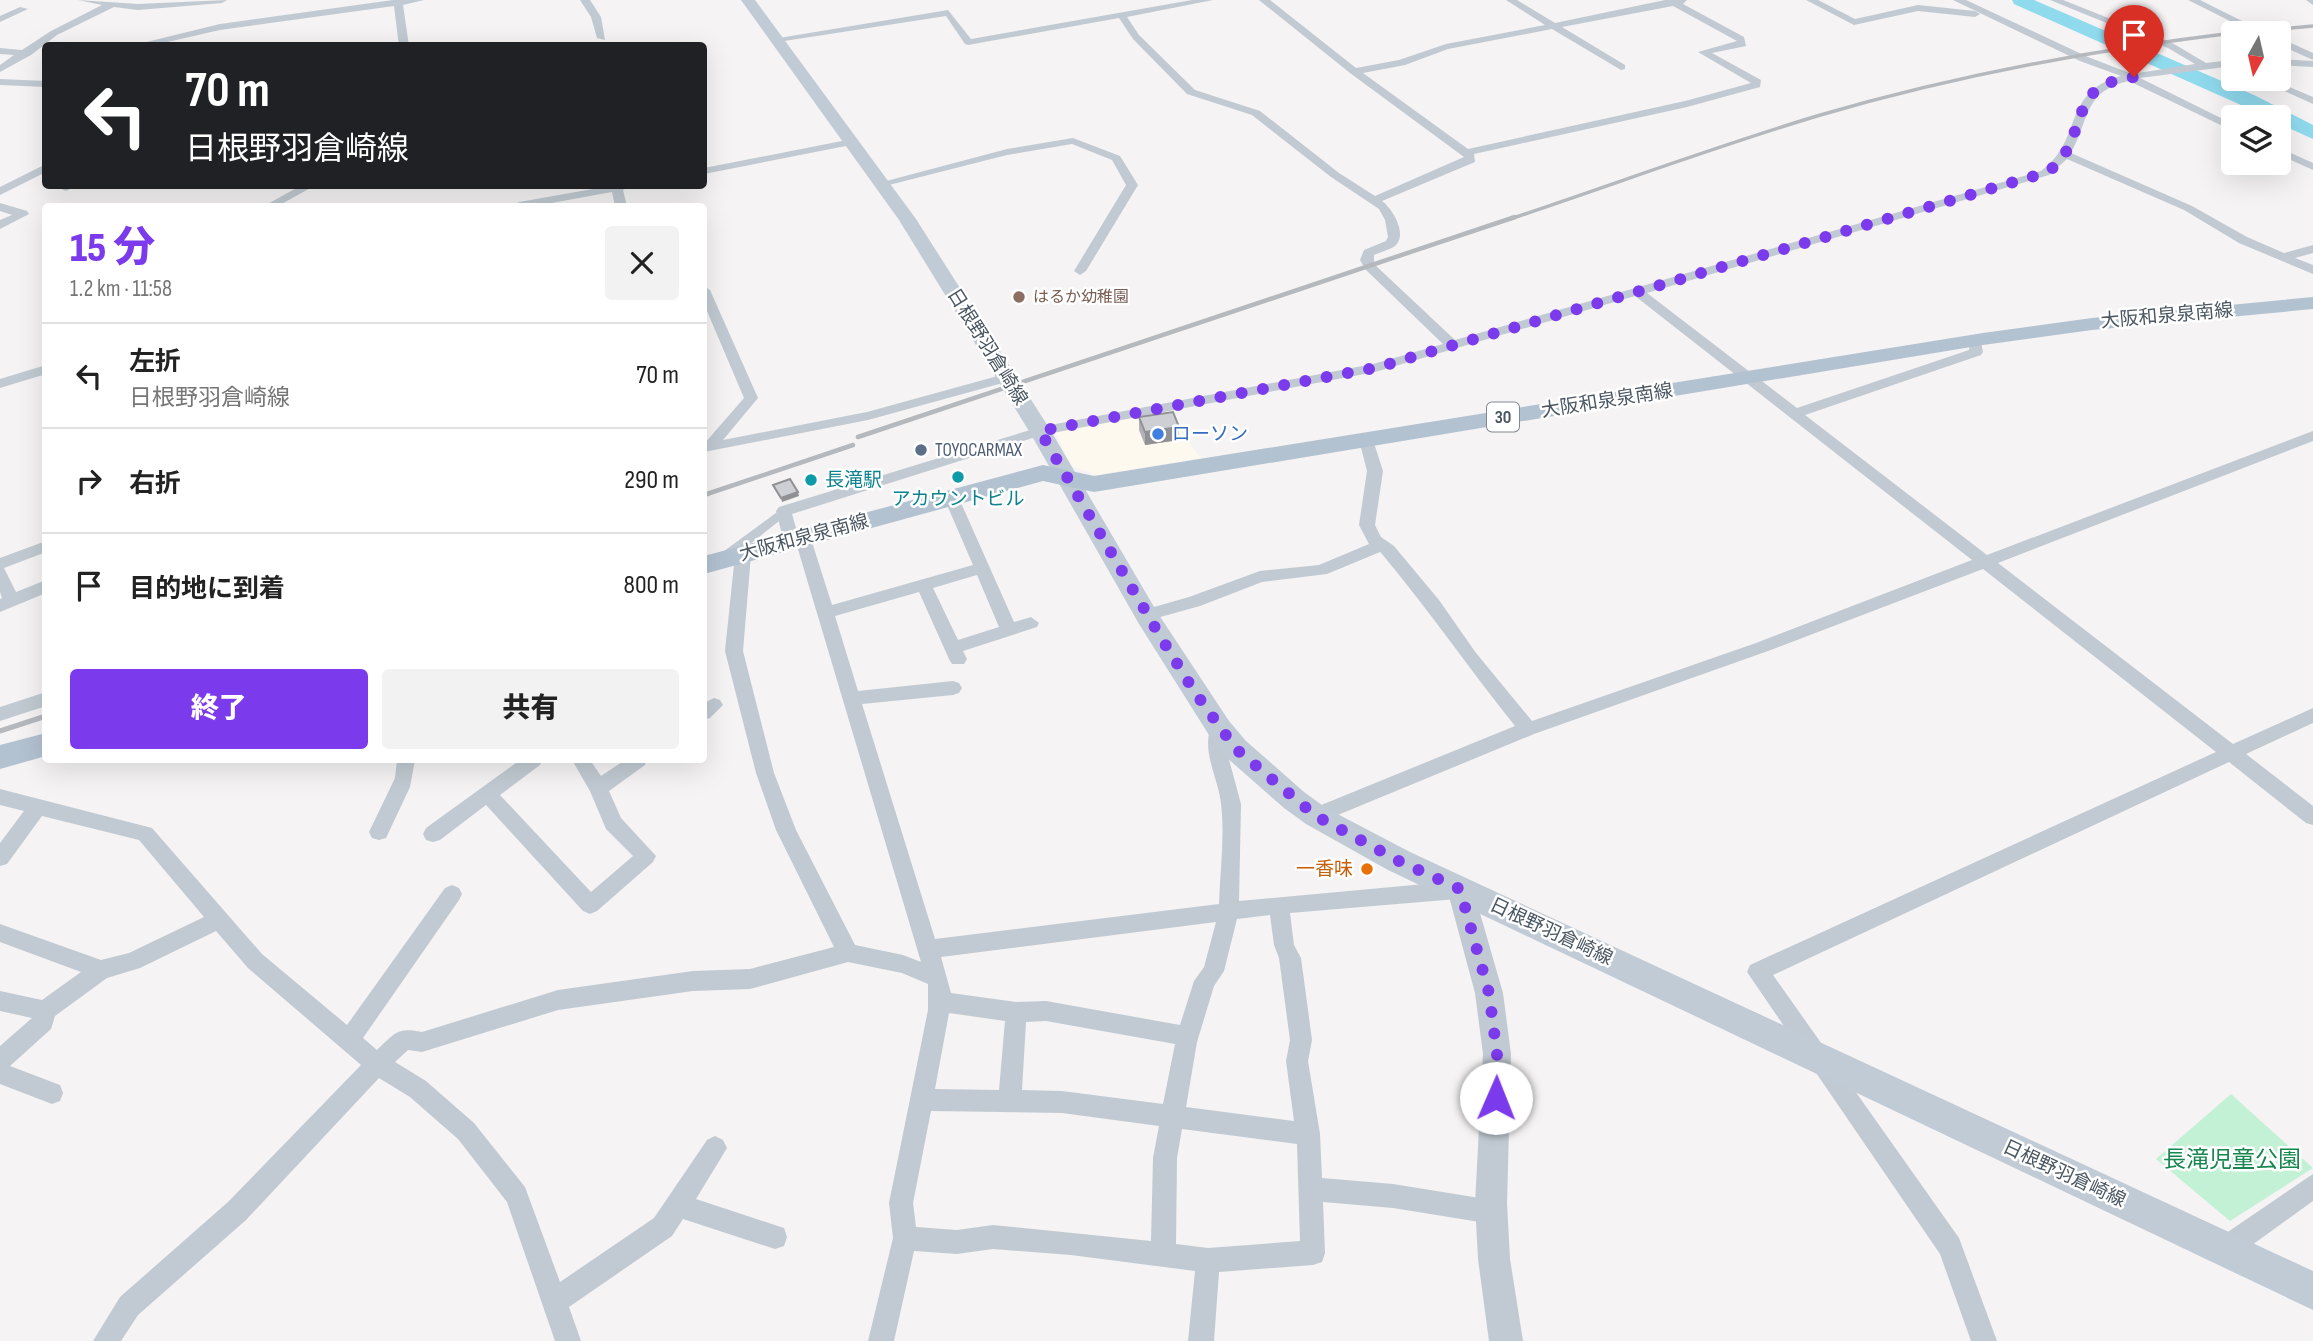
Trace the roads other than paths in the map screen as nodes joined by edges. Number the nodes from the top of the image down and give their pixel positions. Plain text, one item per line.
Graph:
1 (83, 0) edge
2 (120, 0) edge
3 (222, 0) edge
4 (419, 0) edge
5 (585, 0) edge
6 (748, 0) edge
7 (1208, 0) edge
8 (1264, 0) edge
9 (1511, 0) edge
10 (1686, 0) edge
11 (1811, 0) edge
12 (1958, 0) edge
13 (2056, 0) edge
14 (2193, 0) edge
15 (314, 1) edge
16 (399, 1) edge
17 (1673, 1) edge
18 (179, 2) edge
19 (110, 5) junction
20 (23, 9) dead end
21 (313, 15) junction
22 (1121, 15) junction
23 (0, 19) edge
24 (2006, 20) junction
25 (2236, 21) edge
26 (1554, 27) junction
27 (203, 30) junction
28 (603, 38) dead end
29 (778, 39) junction
30 (152, 42) edge
31 (404, 42) edge
32 (2291, 46) edge
33 (0, 51) edge
34 (42, 53) edge
35 (24, 54) junction
36 (2313, 57) edge
37 (2291, 63) edge
38 (2313, 64) edge
39 (2221, 65) edge
40 (1621, 67) dead end
41 (2203, 67) junction
42 (0, 69) edge
43 (1354, 71) junction
44 (2132, 78) junction
45 (0, 82) edge
46 (42, 84) edge
47 (2290, 91) edge
48 (2313, 101) edge
49 (2221, 122) edge
50 (852, 142) junction
51 (1466, 153) junction
52 (2067, 155) junction
53 (2291, 156) edge
54 (2313, 167) edge
55 (42, 169) edge
56 (707, 170) edge
57 (29, 175) junction
58 (42, 180) edge
59 (881, 184) junction
60 (302, 189) edge
61 (606, 189) edge
62 (0, 192) edge
63 (1373, 201) junction
64 (276, 203) edge
65 (534, 203) edge
66 (0, 207) edge
67 (0, 225) edge
68 (2313, 248) edge
69 (2285, 257) junction
70 (2313, 270) edge
71 (1080, 271) dead end
72 (1638, 292) junction
73 (707, 297) edge
74 (2313, 303) edge
75 (1975, 340) junction
76 (1452, 345) junction
77 (42, 370) edge
78 (1005, 378) junction
79 (1748, 378) junction
80 (0, 384) edge
81 (1794, 414) junction
82 (1040, 431) junction
83 (2313, 436) edge
84 (1366, 440) junction
85 (707, 447) edge
86 (707, 448) edge
87 (1065, 476) junction
88 (952, 498) junction
89 (784, 511) junction
90 (798, 540) junction
91 (1381, 545) junction
92 (42, 548) edge
93 (722, 560) edge
94 (1983, 561) junction
95 (0, 564) edge
96 (982, 568) junction
97 (0, 573) edge
98 (924, 585) junction
99 (42, 588) edge
100 (6, 603) edge
101 (826, 613) junction
102 (1146, 615) junction
103 (1031, 622) dead end
104 (1009, 630) junction
105 (953, 688) dead end
106 (852, 698) junction
107 (42, 700) edge
108 (0, 714) edge
109 (2313, 715) edge
110 (1219, 728) junction
111 (1528, 729) junction
112 (42, 745) edge
113 (2229, 752) junction
114 (0, 757) edge
115 (529, 763) edge
116 (583, 763) edge
117 (634, 763) edge
118 (406, 766) edge
119 (598, 788) junction
120 (487, 793) junction
121 (0, 797) edge
122 (38, 806) junction
123 (1316, 816) junction
124 (2313, 817) edge
125 (379, 832) dead end
126 (433, 834) dead end
127 (0, 858) edge
128 (1460, 889) junction
129 (452, 894) dead end
130 (1279, 905) junction
131 (1229, 912) junction
132 (219, 920) junction
133 (0, 933) edge
134 (928, 949) junction
135 (848, 953) junction
136 (101, 970) junction
137 (935, 977) junction
138 (0, 1001) edge
139 (940, 1002) junction
140 (45, 1011) junction
141 (1016, 1012) junction
142 (1187, 1036) junction
143 (349, 1040) junction
144 (1817, 1057) junction
145 (0, 1060) edge
146 (377, 1064) junction
147 (0, 1073) edge
148 (52, 1093) dead end
149 (921, 1100) junction
150 (1010, 1103) junction
151 (1171, 1117) junction
152 (1308, 1134) junction
153 (715, 1147) dead end
154 (2313, 1186) edge
155 (1310, 1189) junction
156 (677, 1205) junction
157 (1492, 1213) junction
158 (775, 1237) dead end
159 (905, 1238) junction
160 (2225, 1249) junction
161 (1163, 1254) junction
162 (1208, 1260) junction
163 (2313, 1291) edge
164 (555, 1301) junction
165 (106, 1341) edge
166 (568, 1341) edge
167 (881, 1341) edge
168 (1201, 1341) edge
169 (1506, 1341) edge
170 (1984, 1341) edge

1 - 19 street
2 - 19 street
3 - 18 street
4 - 16 street
5 - 28 street
6 - 29 main road, 日根野羽倉崎線
7 - 22 street
8 - 43 street
9 - 26 street
10 - 17 street
11 - 24 street
12 - 24 street
13 - 41 street
14 - 25 street
15 - 21 street
16 - 21 street
16 - 31 street
17 - 26 street
17 - 51 street
18 - 19 street
18 - 27 street
19 - 35 street
20 - 23 street
21 - 27 street
22 - 29 street
22 - 63 street
24 - 44 street
26 - 40 street
26 - 43 street
27 - 30 street
29 - 50 main road, 日根野羽倉崎線
32 - 36 street
33 - 35 street
34 - 35 street
35 - 42 street
37 - 38 street
39 - 41 street
41 - 44 street
43 - 51 street
44 - 49 street
44 - 52 street
45 - 46 street
47 - 48 street
50 - 56 street
50 - 59 main road, 日根野羽倉崎線
51 - 63 street
52 - 69 street
52 - 72 street
53 - 54 street
55 - 57 street
57 - 58 street
57 - 62 street
59 - 71 street
59 - 78 main road, 日根野羽倉崎線
60 - 64 street
61 - 65 street
63 - 76 street
66 - 67 street
68 - 69 street
69 - 70 street
72 - 76 street
72 - 79 street
73 - 85 street
74 - 75 main road, 大阪和泉泉南線 / 30
75 - 79 main road, 大阪和泉泉南線 / 30
75 - 81 street
76 - 82 street
77 - 80 street
78 - 82 main road, 日根野羽倉崎線
78 - 86 street
79 - 81 street
79 - 84 main road, 大阪和泉泉南線 / 30
81 - 94 street
82 - 87 main road, 日根野羽倉崎線
82 - 89 street
83 - 94 street
84 - 87 main road, 大阪和泉泉南線 / 30
84 - 91 street
87 - 88 main road, 大阪和泉泉南線 / 30
87 - 102 main road, 日根野羽倉崎線
88 - 90 main road, 大阪和泉泉南線 / 30
88 - 96 street
89 - 90 street
89 - 93 street
90 - 93 main road, 大阪和泉泉南線 / 30
90 - 101 street
91 - 102 street
91 - 111 street
92 - 95 street
93 - 135 street
94 - 111 street
94 - 113 street
96 - 98 street
96 - 104 street
97 - 100 street
98 - 101 street
98 - 104 street
99 - 100 street
101 - 106 street
102 - 110 main road, 日根野羽倉崎線
103 - 104 street
105 - 106 street
106 - 134 street
107 - 108 street
109 - 113 street
110 - 123 main road, 日根野羽倉崎線
110 - 131 street
111 - 123 street
112 - 114 main road
113 - 124 street
113 - 144 street
115 - 120 street
116 - 119 street
117 - 119 street
118 - 125 street
119 - 120 street
120 - 126 street
121 - 122 street
122 - 127 street
122 - 132 street
123 - 128 main road, 日根野羽倉崎線
128 - 130 street
128 - 144 main road, 日根野羽倉崎線
128 - 157 street
129 - 143 street
130 - 131 street
130 - 152 street
131 - 134 street
131 - 142 street
132 - 136 street
132 - 143 street
133 - 136 street
134 - 137 street
135 - 137 street
135 - 146 street
136 - 140 street
137 - 139 street
138 - 140 street
139 - 141 street
139 - 149 street
140 - 145 street
141 - 142 street
141 - 150 street
142 - 151 street
143 - 146 street
144 - 160 main road, 日根野羽倉崎線
144 - 170 street
146 - 164 street
146 - 165 street
147 - 148 street
149 - 150 street
149 - 159 street
150 - 151 street
151 - 152 street
151 - 161 street
152 - 155 street
153 - 156 street
154 - 160 street
155 - 157 street
155 - 162 street
156 - 158 street
156 - 164 street
157 - 169 street
159 - 161 street
159 - 167 street
160 - 163 main road, 日根野羽倉崎線
161 - 162 street
162 - 168 street
164 - 166 street

